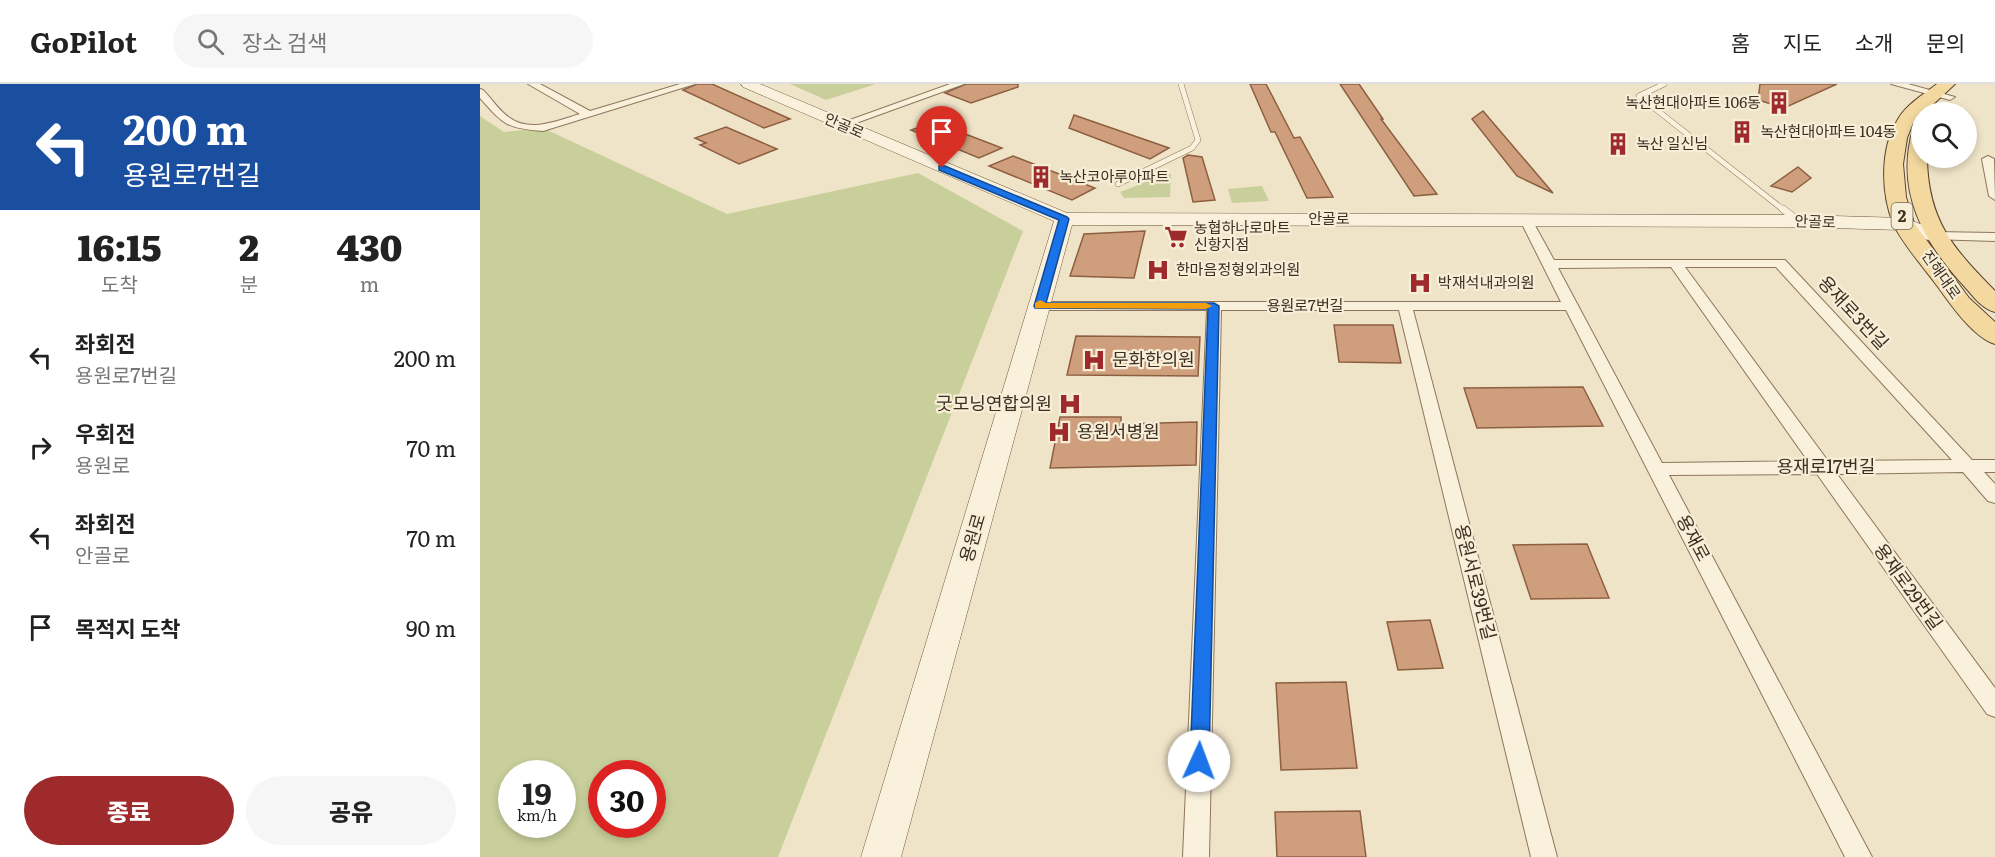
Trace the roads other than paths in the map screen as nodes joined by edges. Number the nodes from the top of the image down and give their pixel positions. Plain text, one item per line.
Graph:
1 (533, 84) edge
2 (690, 84) edge
3 (748, 84) edge
4 (959, 84) edge
5 (1181, 84) edge
6 (1664, 84) edge
7 (1896, 84) edge
8 (480, 92) edge
9 (1945, 95) edge
10 (587, 113) junction
11 (841, 125) junction
12 (1988, 159) dead end
13 (1916, 168) edge
14 (1118, 184) dead end
15 (1995, 196) edge
16 (1064, 219) junction
17 (1526, 220) junction
18 (1798, 221) junction
19 (1904, 224) junction
20 (1935, 236) junction
21 (1995, 237) edge
22 (1675, 263) junction
23 (1549, 264) junction
24 (1995, 305) edge
25 (1039, 306) junction
26 (1214, 306) junction
27 (1405, 306) junction
28 (1571, 306) junction
29 (1995, 336) edge
30 (1968, 466) junction
31 (1995, 466) edge
32 (1821, 467) junction
33 (1656, 469) junction
34 (1995, 496) edge
35 (1995, 708) edge
36 (881, 857) edge
37 (1196, 857) edge
38 (1544, 857) edge
39 (1859, 857) edge

1 - 10 street
2 - 10 street
3 - 11 main road, 안골로
4 - 11 street
5 - 14 lane
6 - 18 lane
7 - 9 street
8 - 10 street
9 - 19 main road, 진해대로 / 2
11 - 16 main road, 안골로
12 - 15 street
13 - 20 main road, 진해대로 / 2
16 - 17 main road, 안골로
16 - 25 main road, 용원로
17 - 18 main road, 안골로
17 - 23 street, 용재로
18 - 19 main road, 안골로
19 - 20 main road, 안골로
19 - 29 main road, 진해대로 / 2
20 - 21 street
20 - 24 main road, 진해대로 / 2
22 - 23 street, 용재로3번길
22 - 30 street, 용재로3번길
22 - 32 street
23 - 28 street, 용재로
25 - 26 street, 용원로7번길
25 - 36 main road, 용원로
26 - 27 street, 용원로7번길
26 - 37 street
27 - 28 street, 용원로7번길
27 - 38 street, 용원서로39번길
28 - 33 street, 용재로
30 - 31 street, 용재로17번길
30 - 32 street, 용재로17번길
30 - 34 street
32 - 33 street, 용재로17번길
32 - 35 street, 용재로29번길
33 - 39 street, 용재로

